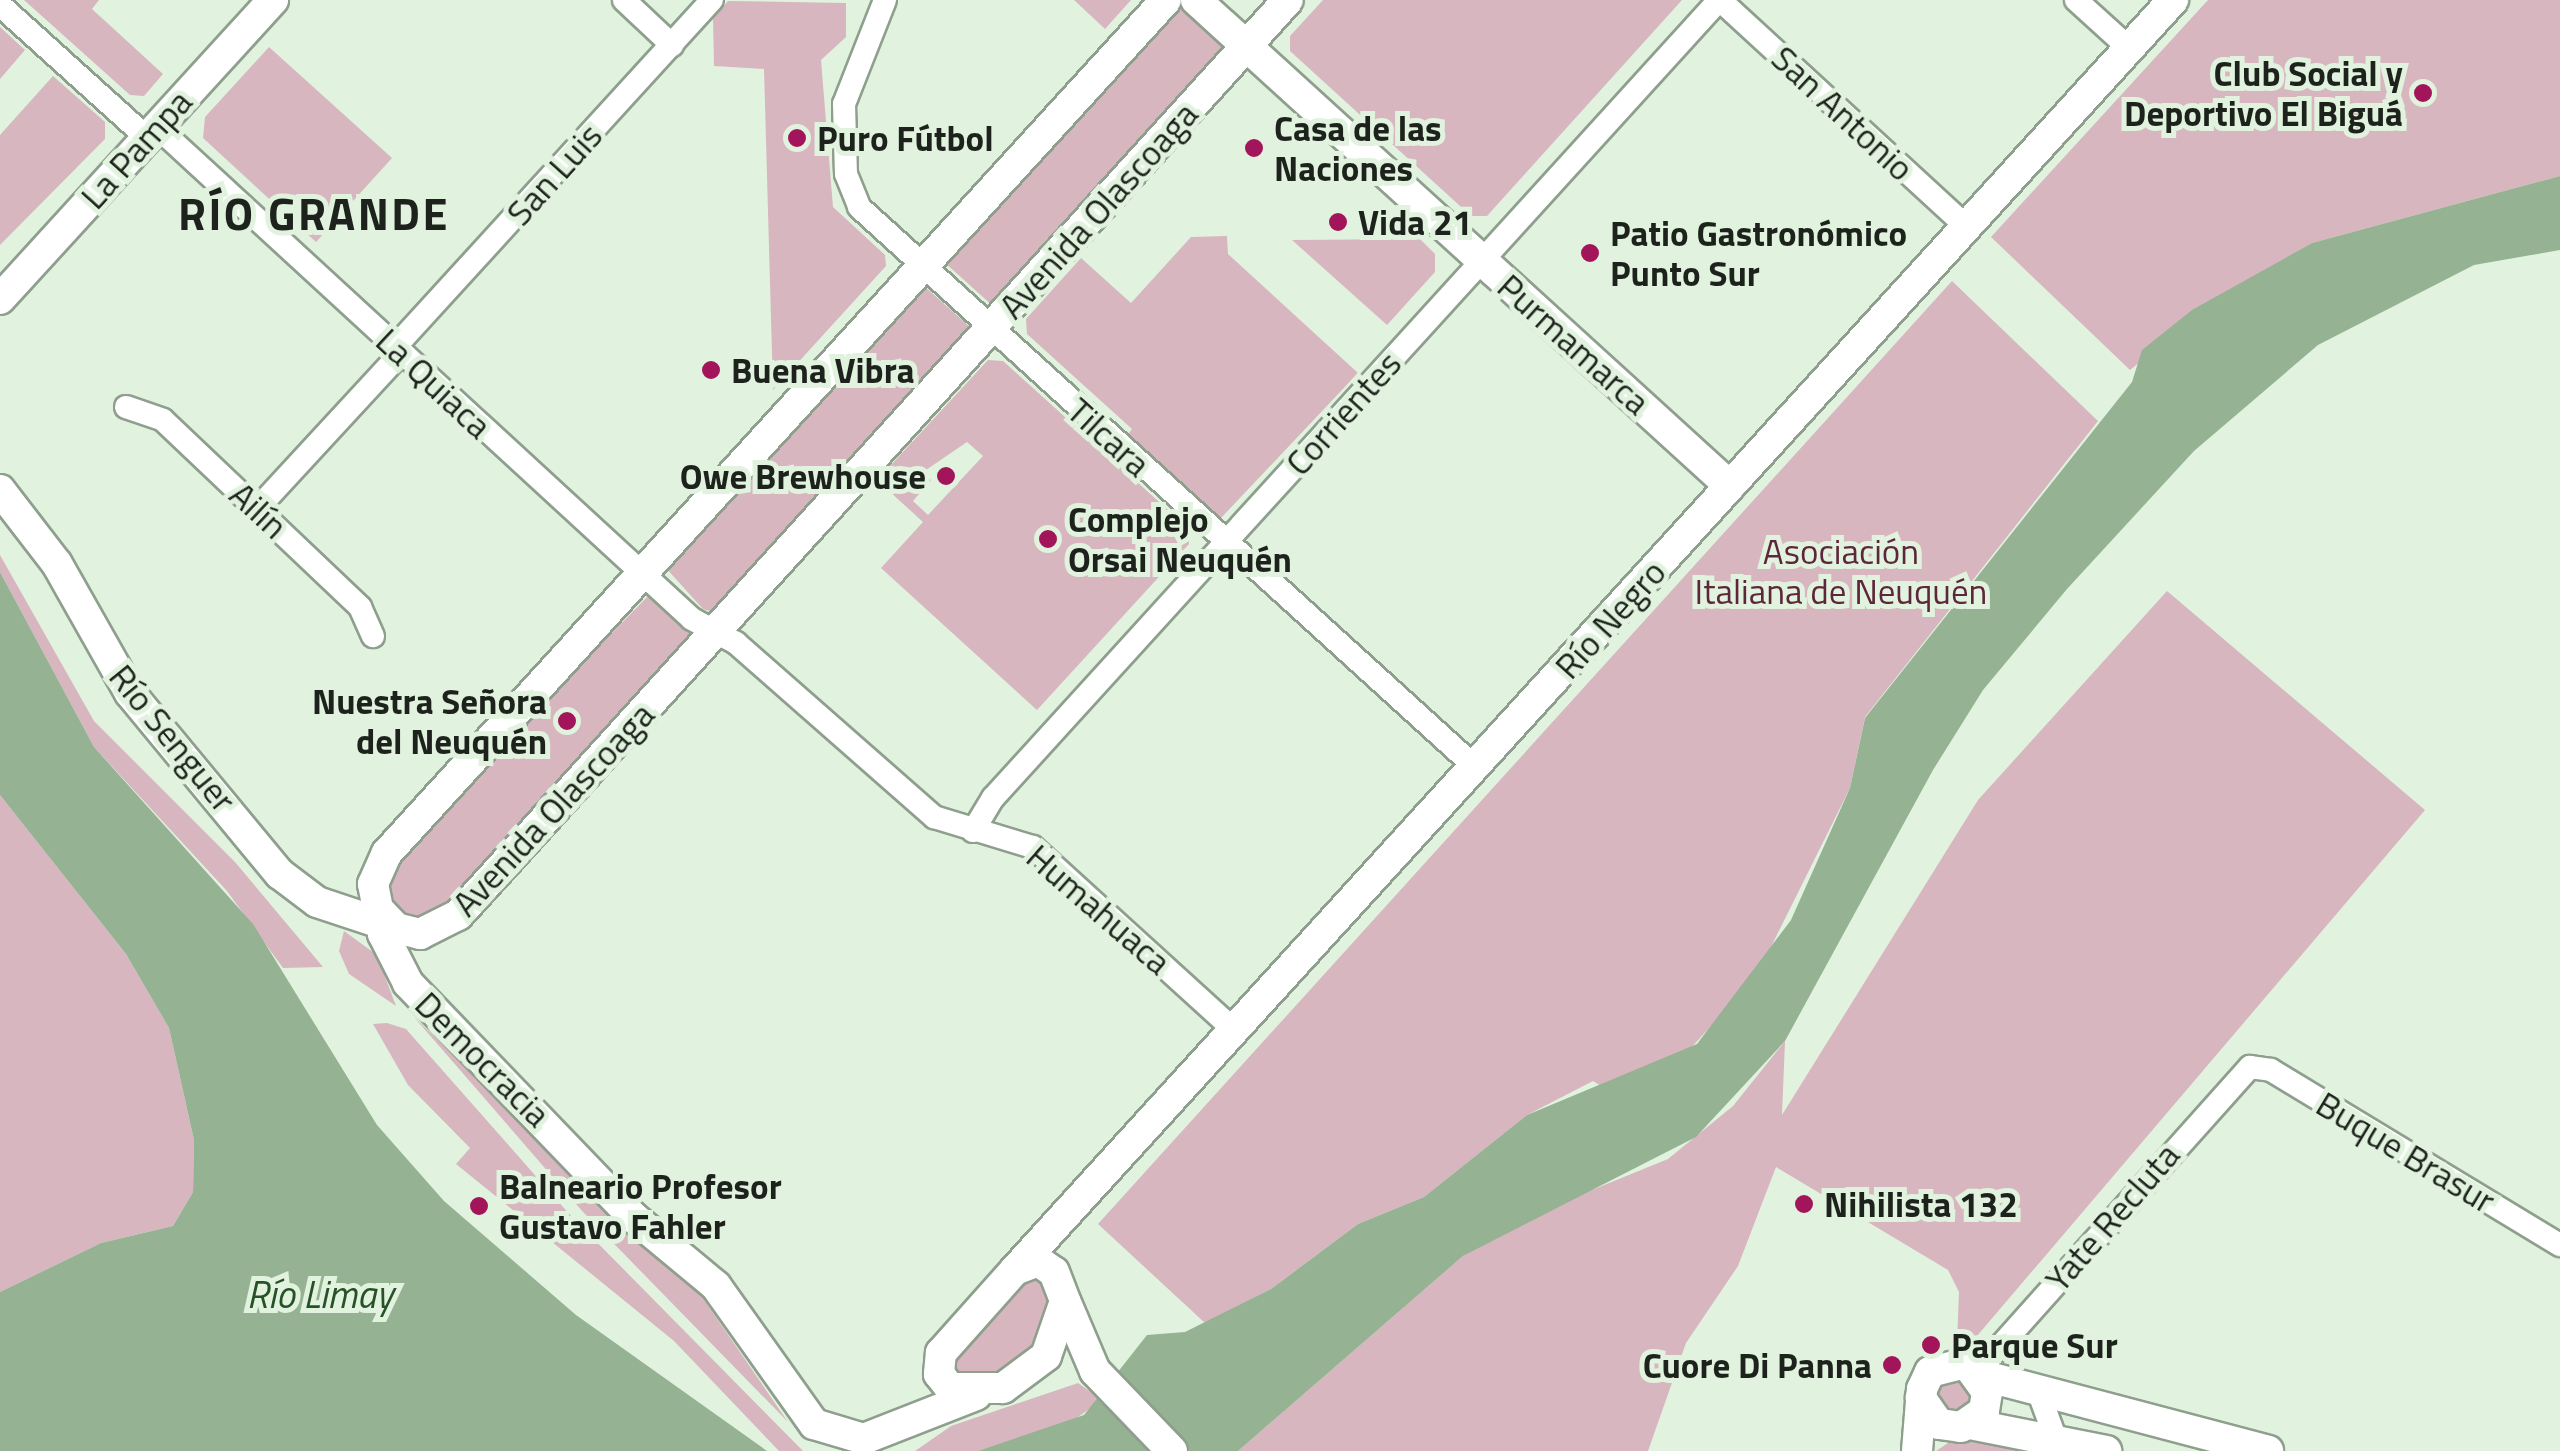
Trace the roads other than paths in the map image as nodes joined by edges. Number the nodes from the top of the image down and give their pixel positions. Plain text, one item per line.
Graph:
1 (273, 0) edge
2 (624, 0) edge
3 (712, 0) edge
4 (885, 0) edge
5 (1166, 0) edge
6 (1196, 0) edge
7 (1288, 0) edge
8 (1720, 0) edge
9 (2076, 0) edge
10 (2173, 0) edge
11 (0, 5) edge
12 (672, 45) junction
13 (1246, 46) junction
14 (2129, 48) junction
15 (152, 133) junction
16 (1967, 226) junction
17 (1482, 260) junction
18 (922, 267) junction
19 (3, 289) edge
20 (990, 329) junction
21 (398, 350) junction
22 (126, 407) dead end
23 (1730, 486) junction
24 (0, 490) edge
25 (257, 509) junction
26 (1226, 542) junction
27 (642, 574) junction
28 (716, 631) junction
29 (374, 636) dead end
30 (1474, 767) junction
31 (973, 831) junction
32 (384, 920) junction
33 (1235, 1031) junction
34 (2250, 1067) joint
35 (1087, 1194) junction
36 (2560, 1245) edge
37 (1014, 1270) junction
38 (1064, 1295) junction
39 (1979, 1373) junction
40 (1025, 1376) junction
41 (1100, 1376) junction
42 (976, 1395) junction
43 (2040, 1396) junction
44 (1921, 1398) junction
45 (1966, 1426) junction
46 (2059, 1445) edge
47 (1172, 1451) edge
48 (1917, 1451) edge
49 (1926, 1451) edge
50 (2106, 1451) edge
51 (2268, 1451) edge

1 - 15 main road, La Pampa
2 - 12 street
3 - 12 street, San Luis
4 - 18 street, Tilcara
5 - 18 main road
6 - 13 main road, Purmamarca
7 - 13 main road, Avenida Olascoaga
8 - 16 street, San Antonio
8 - 17 street, Corrientes
9 - 14 street
10 - 14 main road, Río Negro
11 - 15 street, La Quiaca
12 - 21 street, San Luis
13 - 17 main road, Purmamarca
13 - 20 main road, Avenida Olascoaga
14 - 16 main road, Río Negro
15 - 19 main road, La Pampa
15 - 21 street, La Quiaca
16 - 23 main road, Río Negro
17 - 23 main road, Purmamarca
17 - 26 street, Corrientes
18 - 20 street, Tilcara
18 - 27 main road
20 - 26 street, Tilcara
20 - 28 main road, Avenida Olascoaga
21 - 25 street, San Luis
21 - 27 street, La Quiaca
22 - 25 street, Ailín
23 - 30 main road, Río Negro
24 - 32 main road, Río Senguer
25 - 29 street, Ailín
26 - 30 street, Tilcara
26 - 31 street, Corrientes
27 - 28 street, La Quiaca
27 - 32 main road
28 - 31 street, Humahuaca
28 - 32 main road, Avenida Olascoaga
30 - 33 main road, Río Negro
31 - 33 street, Humahuaca
32 - 42 main road, Democracia
33 - 35 main road, Río Negro
34 - 36 street, Buque Brasur
34 - 39 street, Yate Recluta
35 - 37 main road, Río Negro
35 - 38 main road, Río Negro
37 - 38 main road
37 - 42 main road, Río Negro
38 - 40 main road, Río Negro
38 - 41 main road
39 - 43 main road
39 - 44 main road
39 - 45 main road
40 - 41 main road
40 - 42 main road, Río Negro
41 - 47 main road
43 - 46 street
43 - 51 main road
44 - 45 main road
44 - 48 main road
45 - 46 main road
45 - 49 main road
46 - 50 main road

